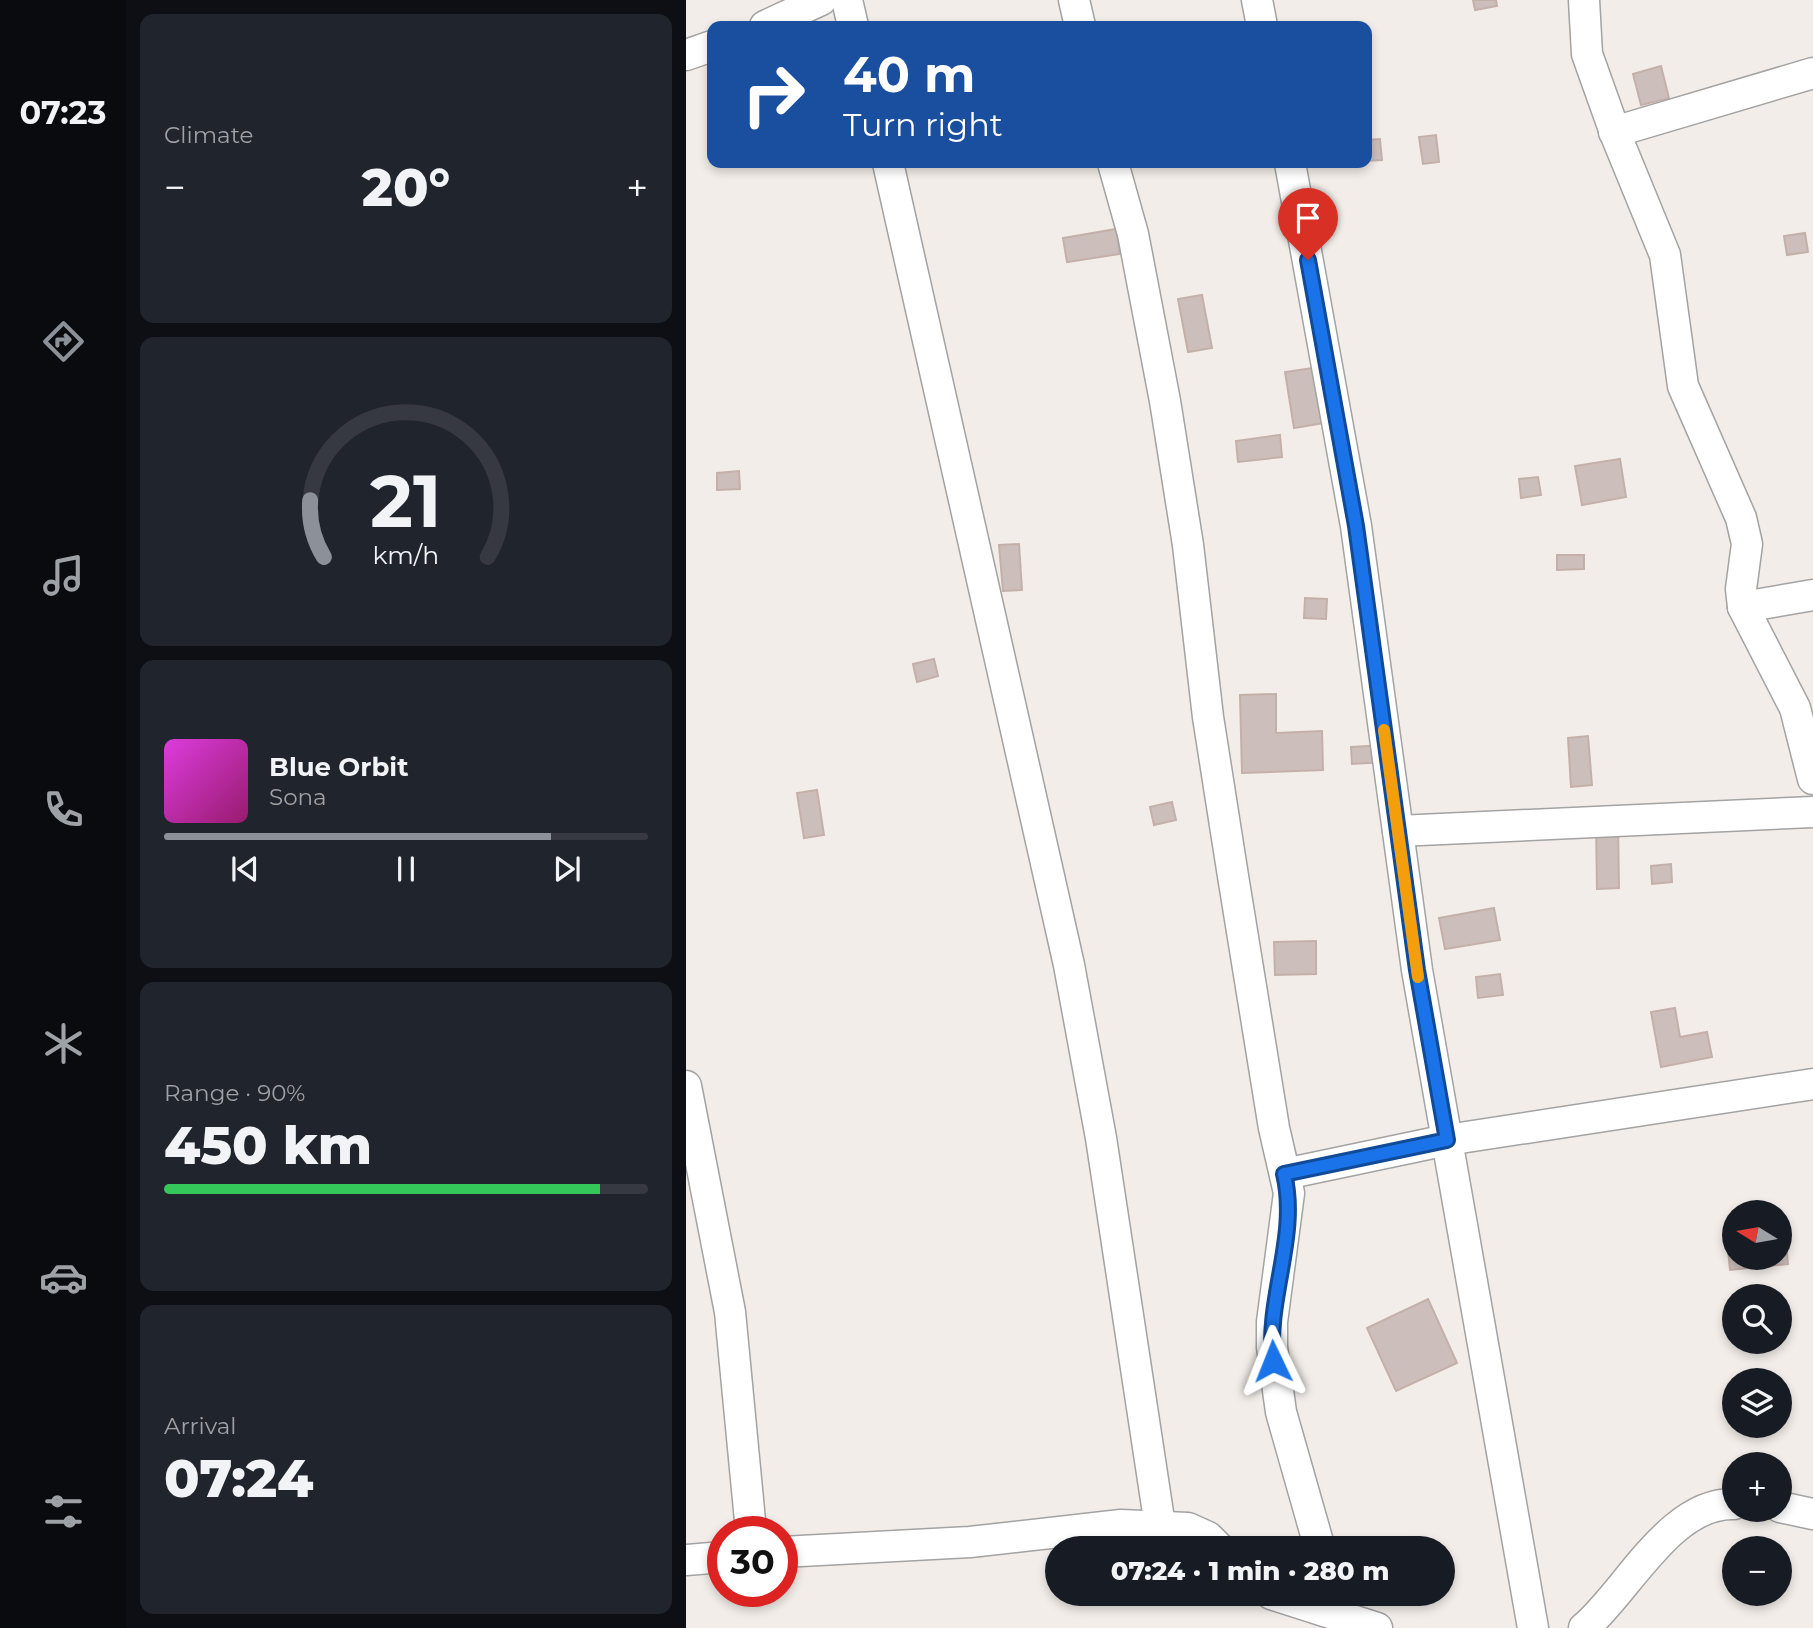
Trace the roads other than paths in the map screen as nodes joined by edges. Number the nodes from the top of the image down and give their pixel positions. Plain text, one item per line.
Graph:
1 (821, 0) edge
2 (847, 0) edge
3 (1074, 0) edge
4 (1257, 0) edge
5 (1584, 0) edge
6 (776, 21) edge
7 (852, 21) edge
8 (1079, 21) edge
9 (1261, 21) edge
10 (707, 48) edge
11 (686, 55) edge
12 (1813, 73) edge
13 (1614, 132) junction
14 (889, 168) edge
15 (1114, 168) edge
16 (1291, 168) edge
17 (1813, 595) edge
18 (1743, 607) junction
19 (1813, 779) edge
20 (1813, 812) edge
21 (1398, 831) junction
22 (1813, 1084) edge
23 (686, 1086) edge
24 (1447, 1140) junction
25 (1284, 1174) junction
26 (1722, 1507) edge
27 (1792, 1510) edge
28 (1813, 1514) edge
29 (750, 1516) edge
30 (1160, 1526) junction
31 (1206, 1536) edge
32 (1316, 1536) edge
33 (798, 1551) edge
34 (707, 1558) edge
35 (686, 1560) edge
36 (1309, 1606) edge
37 (1350, 1606) edge
38 (1365, 1624) edge
39 (1533, 1628) edge
40 (1584, 1628) edge

1 - 6 street
2 - 7 street
3 - 8 street
4 - 9 street
5 - 13 street
10 - 11 street
12 - 13 street
13 - 18 street
14 - 30 street
15 - 25 street
16 - 21 street
17 - 18 street
18 - 19 street
20 - 21 street
21 - 24 street
22 - 24 street
23 - 29 street
24 - 25 street
24 - 39 street
25 - 32 street
26 - 40 street
27 - 28 street
30 - 31 street
30 - 33 street
34 - 35 street
36 - 38 street
37 - 38 street

